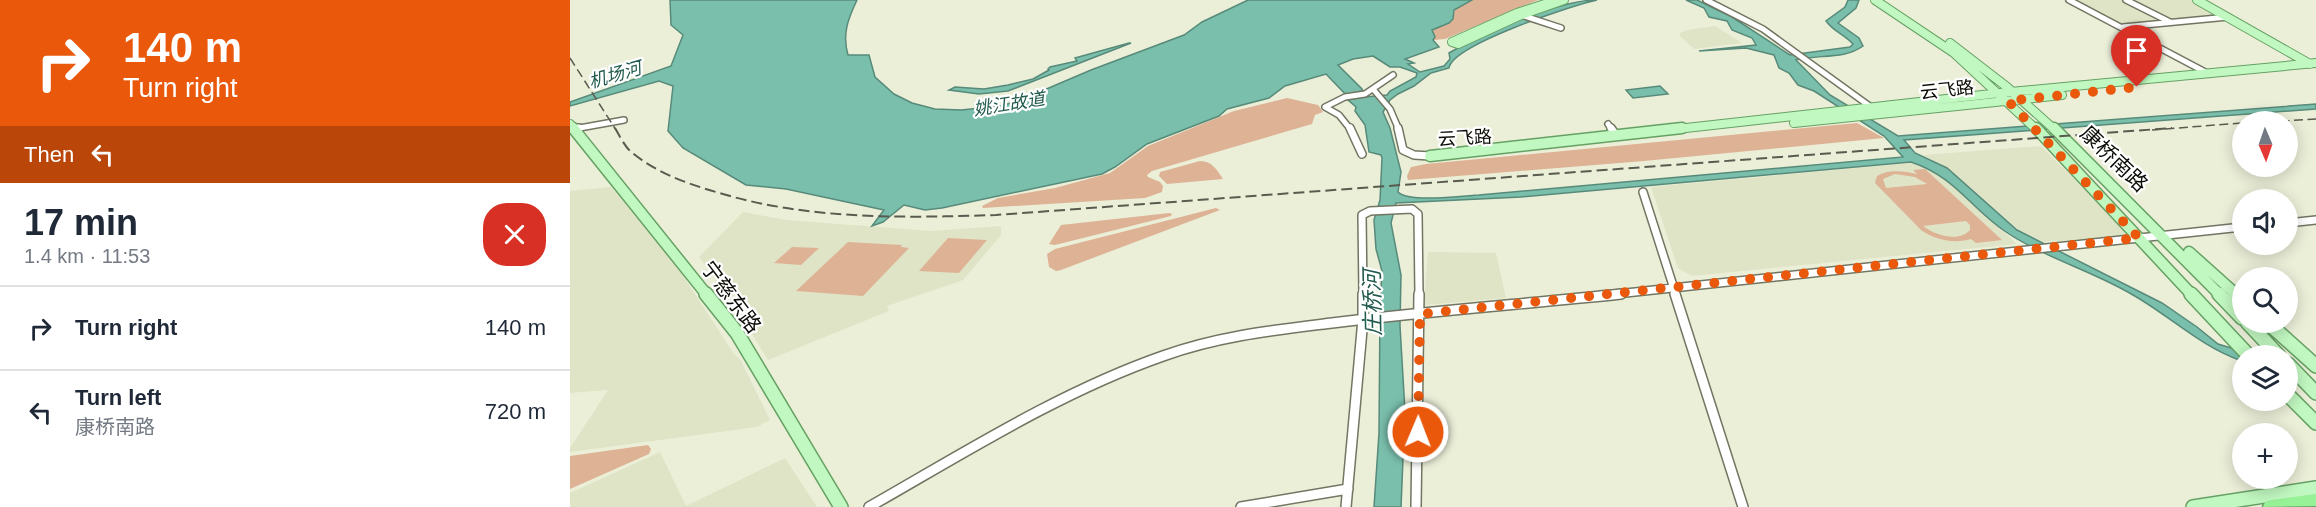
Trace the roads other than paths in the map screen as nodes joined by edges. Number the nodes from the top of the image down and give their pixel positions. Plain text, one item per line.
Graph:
1 (1557, 0) edge
2 (1564, 0) edge
3 (1706, 0) edge
4 (1875, 0) edge
5 (1888, 0) edge
6 (2071, 0) edge
7 (2126, 0) edge
8 (2197, 0) edge
9 (2206, 0) edge
10 (1520, 14) junction
11 (2228, 17) junction
12 (2171, 23) junction
13 (1561, 28) dead end
14 (2122, 28) junction
15 (2308, 61) edge
16 (2295, 68) junction
17 (2209, 74) junction
18 (1394, 75) dead end
19 (1373, 89) junction
20 (2015, 92) junction
21 (2000, 93) junction
22 (2024, 99) junction
23 (2008, 101) junction
24 (1870, 110) junction
25 (624, 120) dead end
26 (1608, 124) dead end
27 (572, 127) edge
28 (1616, 135) junction
29 (1362, 154) dead end
30 (1430, 156) junction
31 (1643, 192) dead end
32 (2316, 220) edge
33 (2298, 222) edge
34 (2232, 228) edge
35 (2165, 236) junction
36 (2139, 238) junction
37 (1674, 288) junction
38 (2232, 291) edge
39 (2232, 307) edge
40 (1416, 315) junction
41 (1363, 319) junction
42 (2257, 333) edge
43 (2279, 333) edge
44 (2238, 345) edge
45 (2269, 345) edge
46 (2316, 366) edge
47 (2298, 374) edge
48 (2316, 393) edge
49 (2298, 405) edge
50 (2316, 423) edge
51 (2316, 488) edge
52 (1348, 489) junction
53 (2316, 500) edge
54 (841, 507) edge
55 (869, 507) edge
56 (1241, 507) edge
57 (1346, 507) edge
58 (1416, 507) edge
59 (1743, 507) edge
60 (2193, 507) edge
61 (2271, 507) edge

1 - 10 main road
2 - 10 main road
3 - 24 street
4 - 21 main road
5 - 20 main road, 康桥南路
6 - 14 street
7 - 12 street
8 - 11 main road
9 - 15 main road
10 - 10 main road
10 - 13 street
11 - 12 street
11 - 15 main road
12 - 14 street
14 - 17 street
15 - 16 main road, 云飞路
16 - 17 main road, 云飞路
16 - 22 main road, 云飞路
17 - 20 main road, 云飞路
18 - 19 street
19 - 29 street
19 - 30 street
20 - 21 main road, 云飞路
20 - 22 main road, 康桥南路
21 - 23 main road, 康桥南路
21 - 24 main road, 云飞路
22 - 23 main road, 云飞路
22 - 35 main road, 康桥南路
23 - 24 main road, 云飞路
23 - 36 main road, 康桥南路
24 - 28 main road, 云飞路
24 - 30 main road, 云飞路
25 - 27 street
26 - 28 street
27 - 54 main road, 宁慈东路
28 - 30 main road, 云飞路
31 - 37 street
32 - 33 street
34 - 35 street
35 - 36 street
35 - 38 main road
35 - 39 main road, 康桥南路
36 - 37 street
36 - 44 main road, 康桥南路
37 - 40 street
37 - 59 street
40 - 41 street
40 - 41 street
40 - 58 street
41 - 52 street
41 - 55 street
42 - 45 main road
43 - 46 main road
47 - 48 main road
49 - 50 main road
51 - 60 main road
52 - 56 street
52 - 57 street
53 - 61 highway

